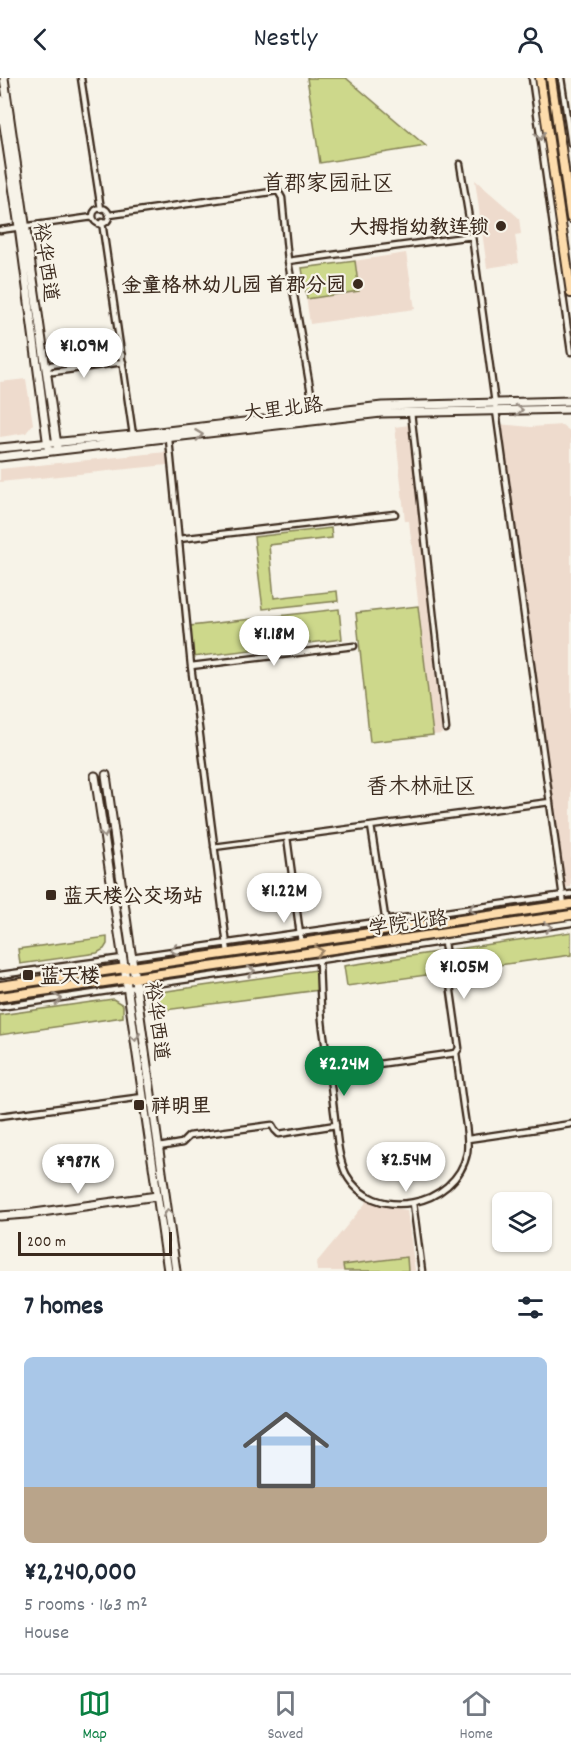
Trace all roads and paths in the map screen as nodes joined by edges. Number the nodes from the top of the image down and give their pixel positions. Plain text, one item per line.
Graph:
1 (4, 78) edge
2 (81, 78) edge
3 (532, 78) edge
4 (540, 78) edge
5 (551, 78) edge
6 (561, 78) edge
7 (0, 99) edge
8 (571, 144) edge
9 (460, 164) dead end
10 (101, 209) junction
11 (110, 214) junction
12 (93, 217) junction
13 (571, 218) edge
14 (102, 222) junction
15 (22, 227) junction
16 (0, 230) edge
17 (472, 236) junction
18 (288, 261) junction
19 (571, 293) edge
20 (571, 352) edge
21 (122, 355) junction
22 (123, 362) junction
23 (46, 370) junction
24 (571, 400) edge
25 (495, 403) junction
26 (571, 409) edge
27 (496, 411) junction
28 (411, 412) junction
29 (315, 417) junction
30 (133, 435) junction
31 (169, 439) junction
32 (53, 447) junction
33 (0, 448) edge
34 (0, 457) edge
35 (395, 514) dead end
36 (179, 539) junction
37 (354, 646) dead end
38 (191, 666) junction
39 (447, 729) dead end
40 (106, 775) dead end
41 (95, 776) dead end
42 (550, 802) junction
43 (371, 826) junction
44 (287, 837) junction
45 (214, 847) junction
46 (571, 894) edge
47 (563, 895) junction
48 (568, 904) edge
49 (571, 915) edge
50 (386, 921) junction
51 (571, 924) edge
52 (387, 930) junction
53 (300, 933) junction
54 (388, 941) junction
55 (302, 942) junction
56 (444, 942) junction
57 (227, 943) junction
58 (390, 951) junction
59 (228, 953) junction
60 (133, 956) junction
61 (122, 958) junction
62 (319, 961) junction
63 (134, 967) junction
64 (124, 968) junction
65 (0, 975) edge
66 (136, 977) junction
67 (126, 979) junction
68 (0, 986) edge
69 (137, 987) junction
70 (127, 989) junction
71 (0, 997) edge
72 (0, 1007) edge
73 (456, 1053) junction
74 (329, 1071) junction
75 (143, 1097) junction
76 (0, 1116) edge
77 (571, 1124) edge
78 (336, 1125) junction
79 (468, 1139) junction
80 (155, 1148) junction
81 (157, 1196) junction
82 (413, 1203) junction
83 (0, 1216) edge
84 (168, 1271) edge
85 (176, 1271) edge
86 (422, 1271) edge

1 - 15 main road, 裕华西道
2 - 10 street
3 -> 20 street
4 - 19 main road
5 - 13 main road
6 - 8 street
7 - 15 main road, 裕华西道
9 - 17 street
10 - 11 street
10 - 12 street
11 - 14 street
11 - 18 street
12 - 14 street
12 - 15 street
14 - 21 street
15 - 16 street
15 - 23 main road, 裕华西道
15 - 32 main road, 裕华西道
17 - 18 street
17 - 25 street
18 - 29 street
21 - 22 street
21 - 23 street
22 - 23 street
22 - 30 street
23 - 32 main road, 裕华西道
24 - 25 main road, 大里北路
25 - 27 street
25 - 29 main road, 大里北路
27 -> 26 main road, 大里北路
27 - 28 main road, 大里北路
27 - 42 street
28 - 29 main road, 大里北路
28 - 39 street
29 - 30 main road, 大里北路
31 -> 29 main road, 大里北路
30 - 32 main road, 大里北路
31 - 32 main road, 大里北路
31 - 36 street
32 - 33 main road, 大里北路
32 - 34 main road, 大里北路
35 - 36 street
36 - 38 street
37 - 38 street
38 - 45 street
40 - 60 main road, 裕华西道
41 -> 61 main road, 裕华西道
42 - 43 street
42 - 47 street
43 - 44 street
43 - 50 street
44 - 45 street
44 - 53 street
45 - 57 street
46 - 47 street
47 - 48 street
47 -> 50 street
48 - 52 main road, 学院北路
49 - 54 main road, 学院北路
50 - 52 street
50 - 53 street
56 -> 51 street
52 - 54 main road
52 - 55 main road, 学院北路
53 - 55 street
53 - 57 street
54 - 58 street
66 -> 54 main road, 学院北路
55 - 59 main road, 学院北路
56 - 58 street
56 - 73 street
57 - 59 street
57 -> 60 street
58 - 62 street
59 - 63 main road, 学院北路
60 - 61 street
60 - 63 main road, 裕华西道
61 - 64 main road, 裕华西道
61 - 65 street
69 -> 62 street
62 - 74 street
63 - 64 main road, 学院北路
63 - 66 main road, 裕华西道
64 - 67 main road, 裕华西道
64 - 68 main road, 学院北路
66 - 67 main road, 学院北路
66 - 69 main road, 裕华西道
67 - 70 main road, 裕华西道
67 - 71 main road, 学院北路
69 - 70 street
69 - 80 main road, 裕华西道
72 -> 70 street
70 -> 75 main road, 裕华西道
73 - 74 street
73 - 79 street
74 - 78 street
75 - 76 street
75 - 80 main road, 裕华西道
77 - 79 street
78 - 80 street
78 - 82 street
79 - 82 street
80 - 81 main road, 裕华西道
85 -> 80 main road, 裕华西道
81 - 83 main road
81 - 84 main road, 裕华西道
82 - 86 street

